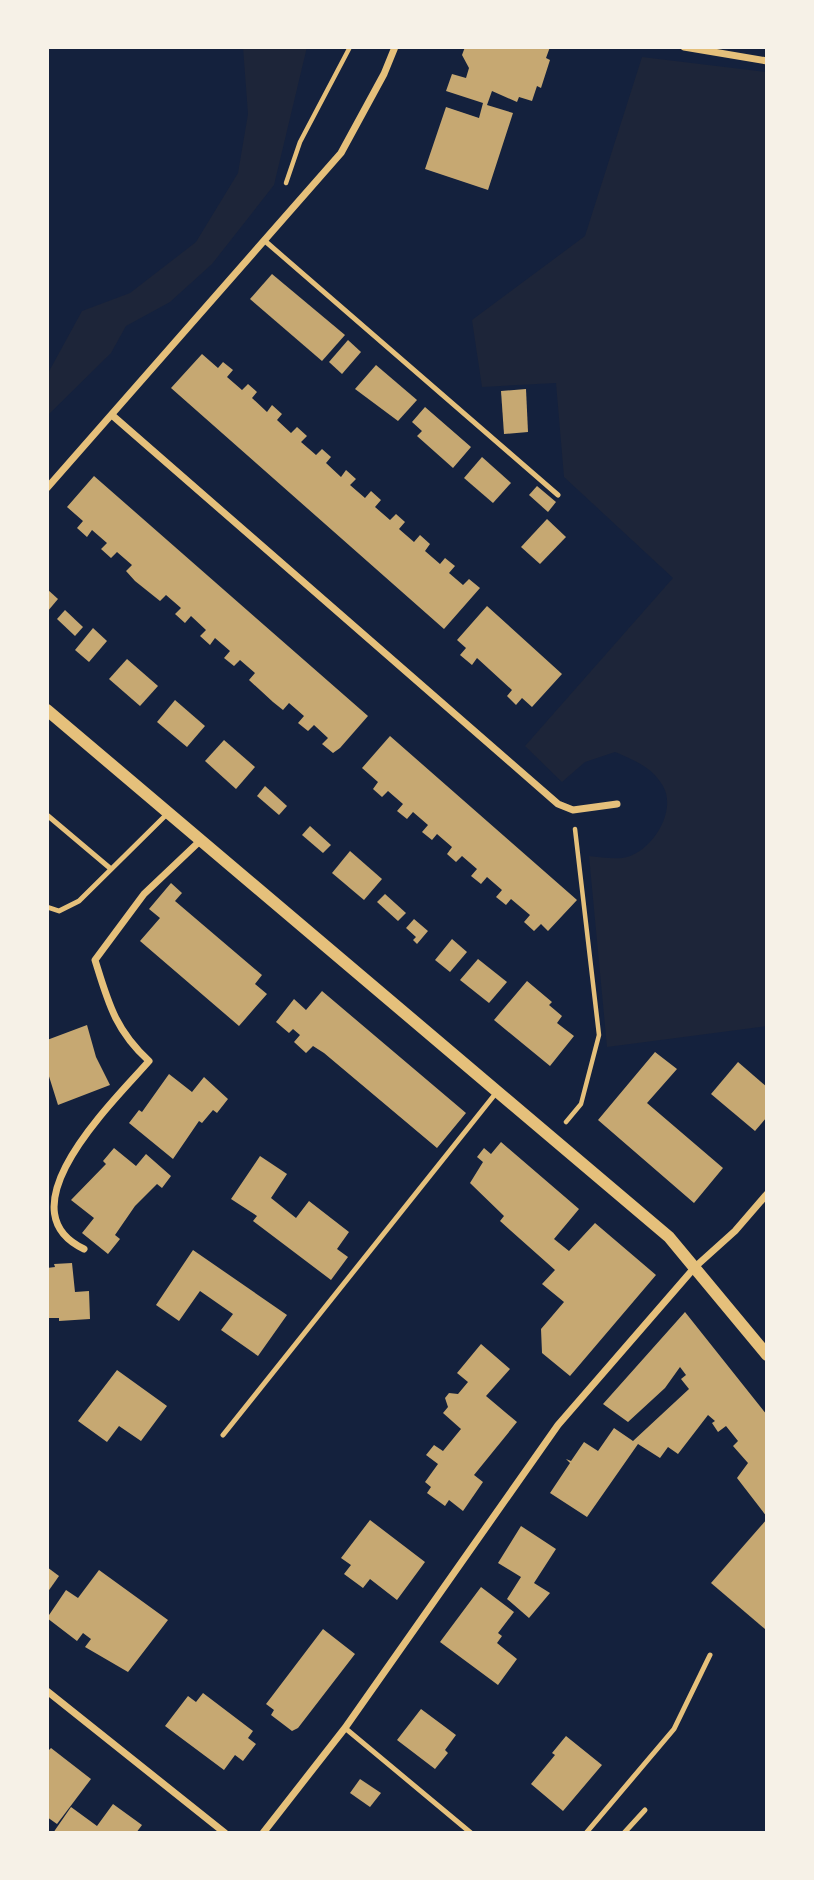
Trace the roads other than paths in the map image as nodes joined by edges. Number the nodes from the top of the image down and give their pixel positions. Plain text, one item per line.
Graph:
1 (395, 47) edge
2 (684, 47) edge
3 (767, 61) edge
4 (265, 241) junction
5 (113, 416) junction
6 (47, 488) edge
7 (558, 495) dead end
8 (47, 710) edge
9 (617, 804) dead end
10 (170, 811) junction
11 (47, 815) edge
12 (202, 839) junction
13 (111, 869) junction
14 (47, 907) edge
15 (496, 1093) junction
16 (767, 1194) edge
17 (51, 1223) edge
18 (84, 1249) dead end
19 (695, 1267) junction
20 (767, 1355) edge
21 (223, 1435) dead end
22 (710, 1656) dead end
23 (47, 1691) edge
24 (345, 1728) junction
25 (645, 1810) dead end
26 (225, 1833) edge
27 (262, 1833) edge
28 (471, 1833) edge
29 (586, 1833) edge
30 (624, 1833) edge

1 - 4 street
2 - 3 street
4 - 5 street
4 - 7 lane
5 - 6 street
5 - 9 street
8 - 10 street
10 - 12 street
10 - 13 lane
11 - 13 lane
12 - 15 street
12 - 17 street
13 - 14 lane
15 - 19 street
15 - 21 lane
16 - 19 street
17 - 18 street
19 - 20 street
19 - 24 street
22 - 29 lane
23 - 26 street
24 - 27 street
24 - 28 lane
25 - 30 lane

